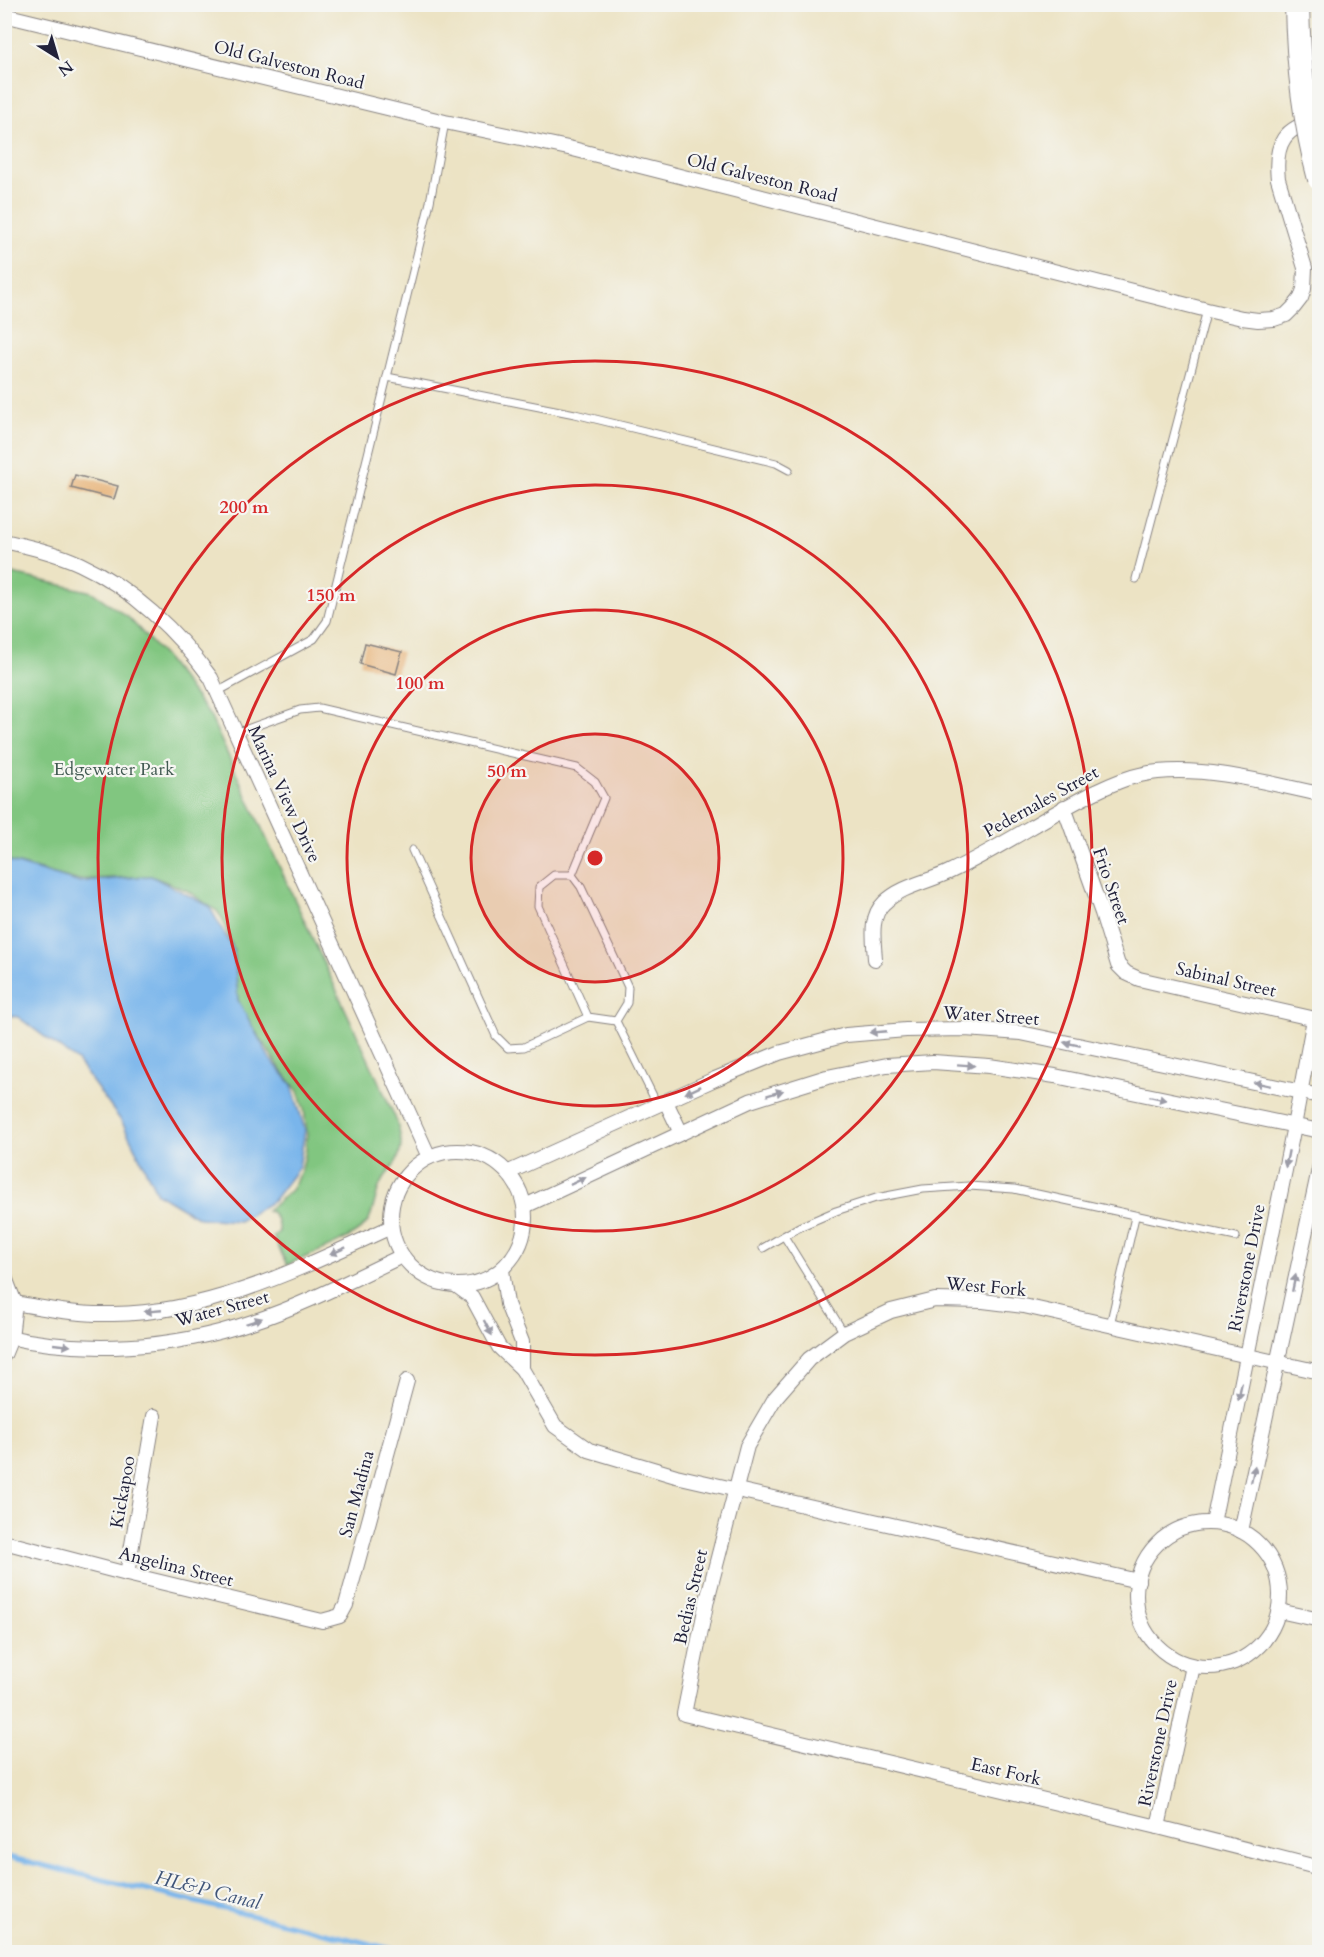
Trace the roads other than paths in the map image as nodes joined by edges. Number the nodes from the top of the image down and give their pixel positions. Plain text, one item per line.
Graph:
1 (1297, 4) edge
2 (4, 15) edge
3 (1320, 119) edge
4 (445, 122) junction
5 (1320, 179) edge
6 (1208, 310) junction
7 (387, 377) junction
8 (789, 470) dead end
9 (4, 541) edge
10 (1136, 579) dead end
11 (217, 692) junction
12 (236, 733) junction
13 (1320, 794) edge
14 (1064, 807) junction
15 (412, 850) dead end
16 (572, 875) junction
17 (875, 959) dead end
18 (1126, 974) joint
19 (588, 1017) junction
20 (1317, 1019) edge
21 (616, 1021) junction
22 (1300, 1092) junction
23 (1320, 1096) edge
24 (662, 1104) junction
25 (1294, 1126) junction
26 (1320, 1131) edge
27 (681, 1133) junction
28 (429, 1157) junction
29 (1320, 1165) edge
30 (509, 1172) junction
31 (525, 1206) junction
32 (1135, 1217) junction
33 (391, 1227) junction
34 (784, 1236) junction
35 (1236, 1237) dead end
36 (763, 1248) dead end
37 (402, 1256) junction
38 (502, 1270) junction
39 (4, 1275) edge
40 (457, 1286) junction
41 (10, 1302) edge
42 (1110, 1326) junction
43 (844, 1333) junction
44 (8, 1337) edge
45 (4, 1355) edge
46 (1247, 1357) junction
47 (1277, 1363) junction
48 (522, 1369) junction
49 (1320, 1372) edge
50 (407, 1381) dead end
51 (154, 1416) dead end
52 (736, 1490) junction
53 (1213, 1523) junction
54 (1241, 1531) junction
55 (4, 1542) edge
56 (127, 1574) junction
57 (1138, 1581) junction
58 (1279, 1611) junction
59 (340, 1616) joint
60 (1320, 1620) edge
61 (1193, 1666) junction
62 (684, 1714) joint
63 (1158, 1827) junction
64 (1320, 1868) edge

1 - 5 highway, bridge
2 - 4 street, Old Galveston Road
3 - 6 street, Old Galveston Road
4 - 6 street, Old Galveston Road
4 - 7 lane
6 - 10 lane
7 - 8 lane
7 - 11 lane
9 - 11 street, Marina View Drive
11 - 12 street, Marina View Drive
12 - 16 lane
12 - 28 street, Marina View Drive
13 - 14 street, Pedernales Street
14 - 17 street, Pedernales Street
14 - 18 street, Frio Street
15 - 19 lane
16 - 19 lane
16 - 21 lane
18 - 20 street, Sabinal Street
19 - 21 lane
20 - 22 street, Riverstone Drive
21 - 24 lane
22 - 23 street, Water Street
22 -> 24 street, Water Street
22 - 25 street, Riverstone Drive
24 - 27 street
24 - 30 street, Water Street
25 - 26 street
27 -> 25 street
25 -> 46 street, Riverstone Drive
31 -> 27 street
28 - 30 street
28 - 33 street
47 -> 29 street
30 - 31 street
31 - 38 street
32 - 34 lane
32 - 35 lane
32 - 42 lane
33 - 37 street
33 -> 41 street, Water Street
34 - 36 lane
34 - 43 lane
37 - 40 street
44 -> 37 street, Water Street
38 - 40 street
38 - 48 street
39 - 41 street
40 -> 48 street
41 - 44 street
42 - 43 street, West Fork
42 - 46 street, West Fork
43 - 52 street, West Fork
44 - 45 street
46 - 47 street, West Fork
46 -> 53 street, Riverstone Drive
47 - 49 street, West Fork
54 -> 47 street
48 - 52 street
50 - 59 street, San Madina
51 - 56 street, Kickapoo
52 - 57 street
52 - 62 street, Bedias Street
53 - 54 street, Riverstone Drive
53 - 57 street, Riverstone Drive
54 - 58 street, Riverstone Drive
55 - 56 street, Angelina Street
56 - 59 street, Angelina Street
57 - 61 street, Riverstone Drive
58 - 60 street
58 - 61 street, Riverstone Drive
61 - 63 street, Riverstone Drive
62 - 63 street, East Fork
63 - 64 street, East Fork

